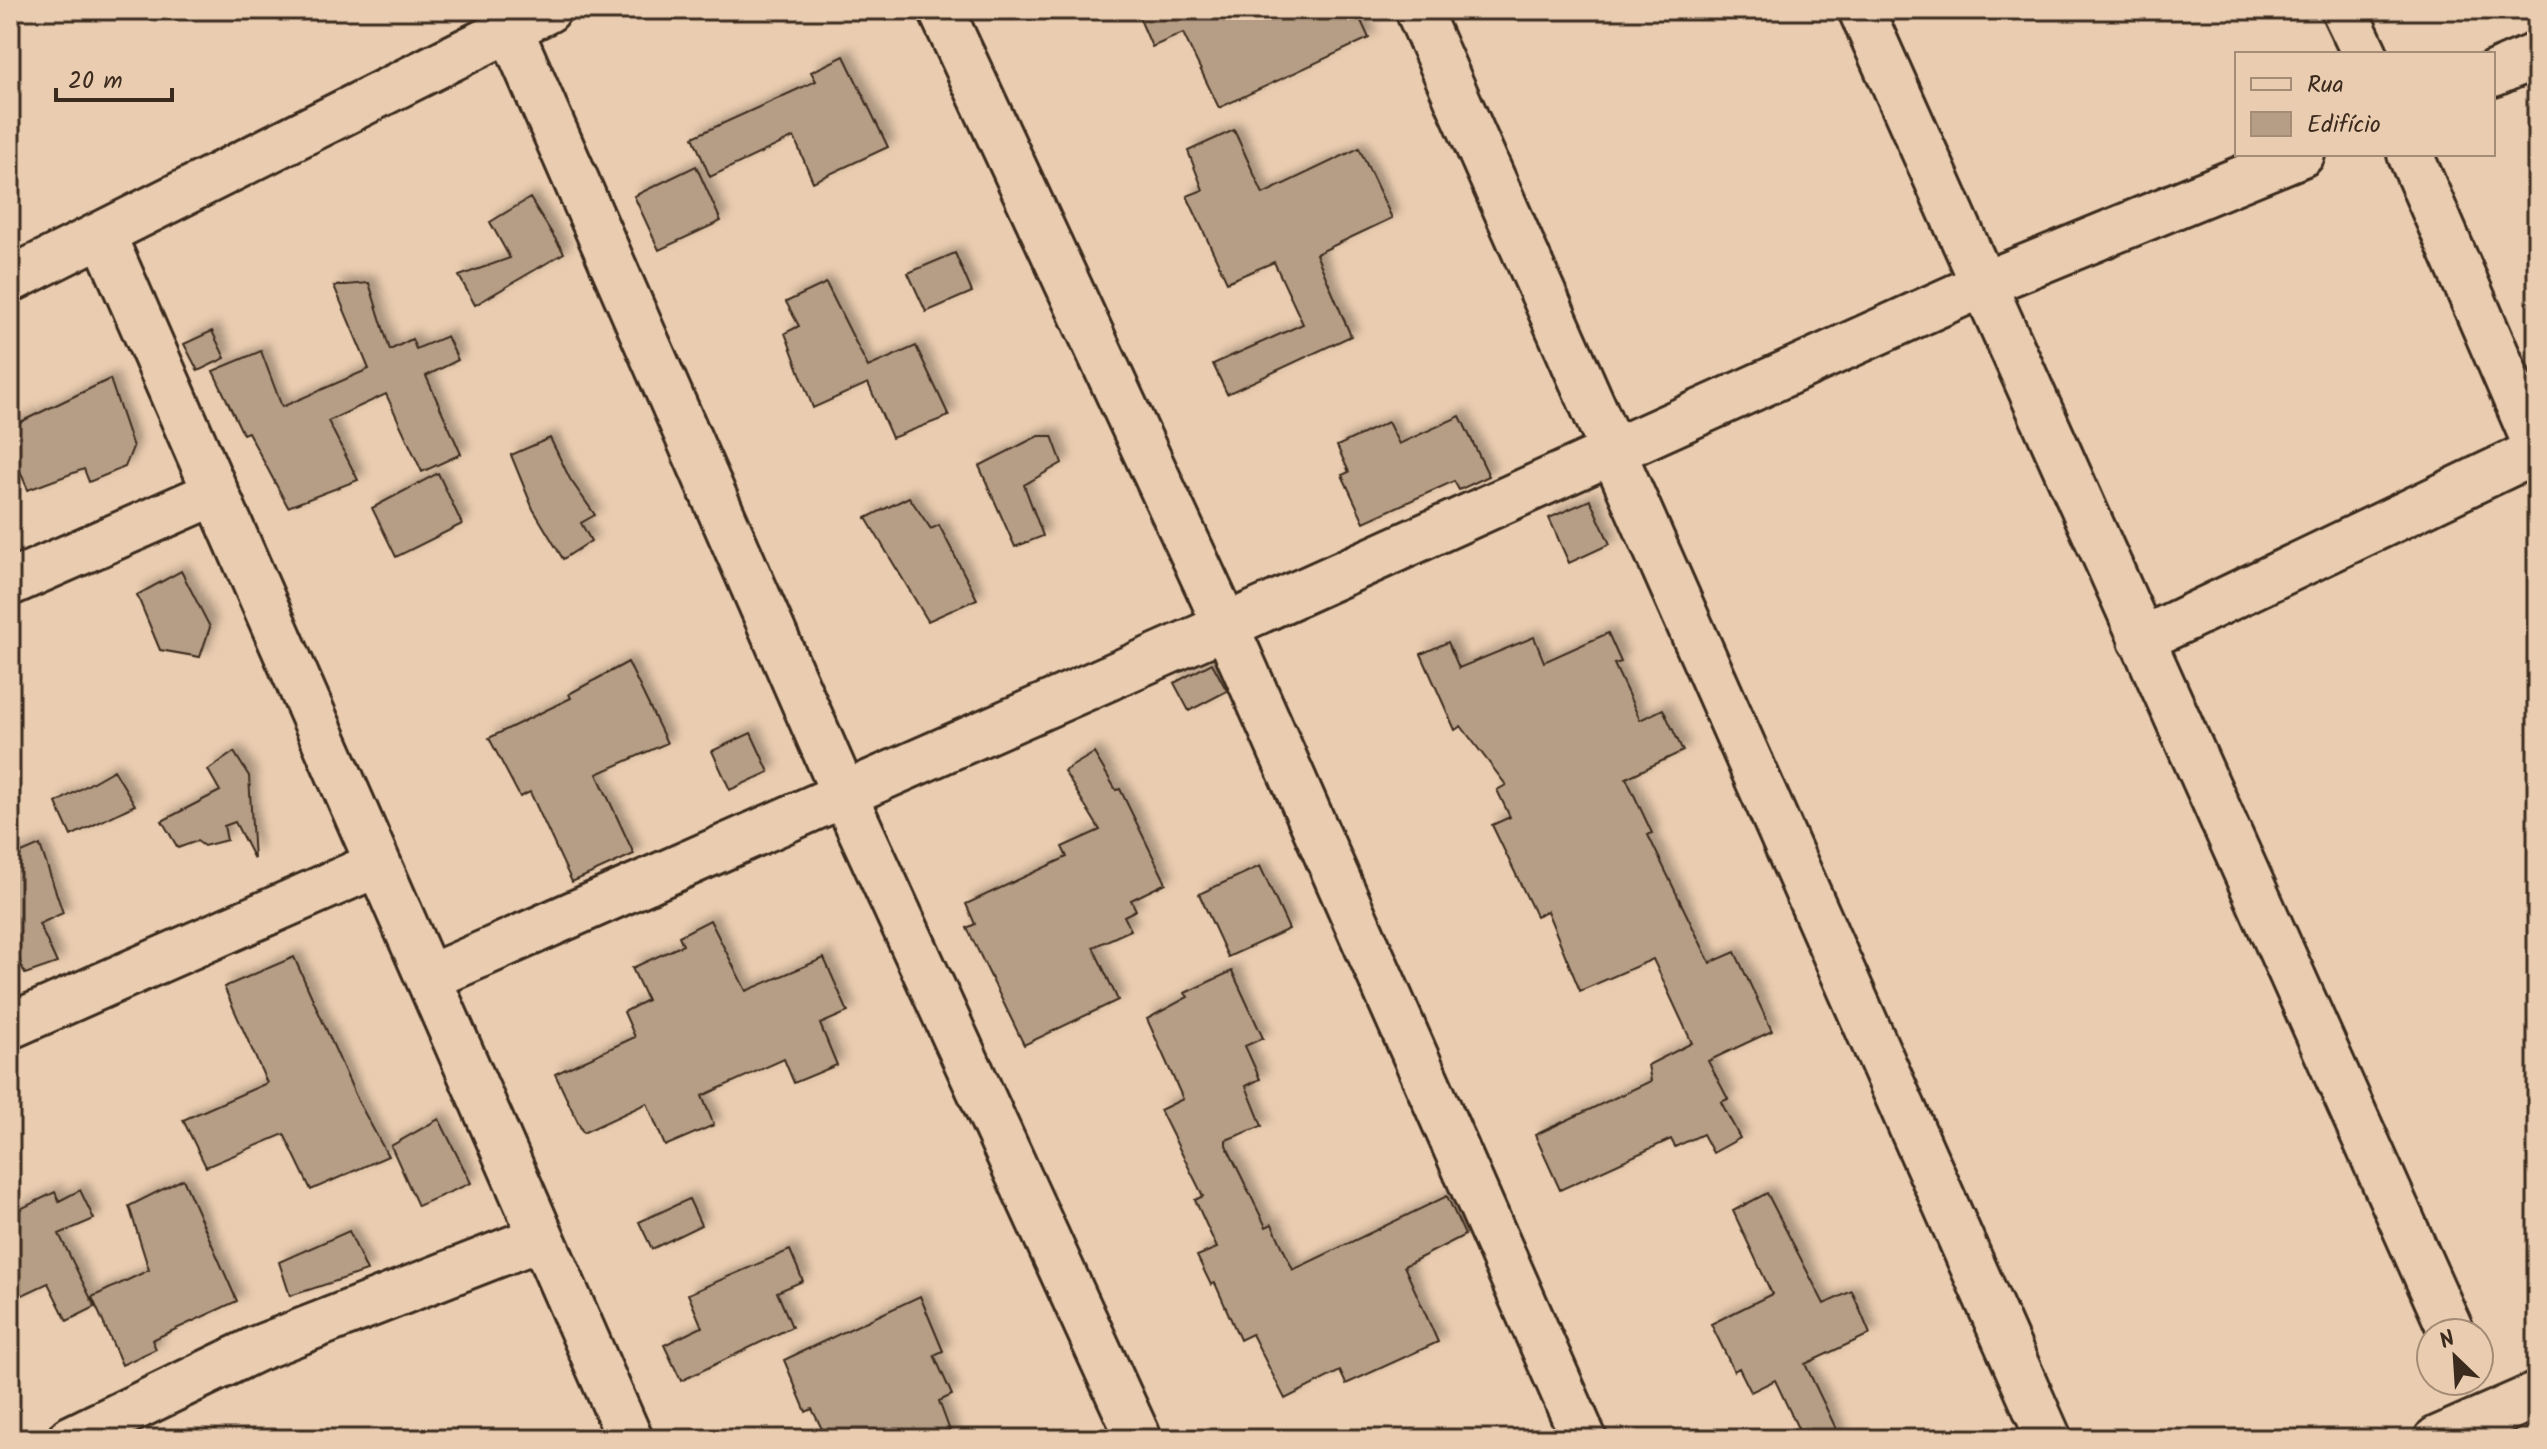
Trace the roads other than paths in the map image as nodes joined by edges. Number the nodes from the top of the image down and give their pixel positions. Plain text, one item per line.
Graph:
1 (548, 10) edge
2 (941, 10) edge
3 (1418, 10) edge
4 (1861, 10) edge
5 (2344, 10) edge
6 (510, 29) junction
7 (2364, 52) edge
8 (2537, 55) edge
9 (2495, 73) edge
10 (2297, 156) edge
11 (2411, 156) edge
12 (103, 235) junction
13 (10, 280) edge
14 (1982, 285) junction
15 (1610, 450) junction
16 (2537, 450) edge
17 (215, 493) junction
18 (10, 583) edge
19 (1226, 626) junction
20 (2141, 640) junction
21 (843, 792) junction
22 (378, 864) junction
23 (428, 978) junction
24 (10, 1026) edge
25 (540, 1238) junction
26 (2445, 1317) edge
27 (2537, 1395) edge
28 (2482, 1399) edge
29 (70, 1439) edge
30 (630, 1439) edge
31 (1139, 1439) edge
32 (1584, 1439) edge
33 (2049, 1439) edge
34 (2437, 1439) edge

1 - 6 street
2 - 19 street
3 - 15 street
4 - 14 street
5 - 7 street
6 - 12 street
6 - 21 street
8 - 9 street
10 - 14 street
11 - 16 street
12 - 13 street
12 - 17 street
14 - 15 street
14 - 20 street
15 - 19 street
15 - 33 street
16 - 20 street
17 - 18 street
17 - 22 street
19 - 21 street
19 - 32 street
20 - 26 street
21 - 23 street
21 - 31 street
22 - 23 street
22 - 24 street
23 - 25 street
25 - 29 street
25 - 30 street
27 - 28 street
28 - 34 street

